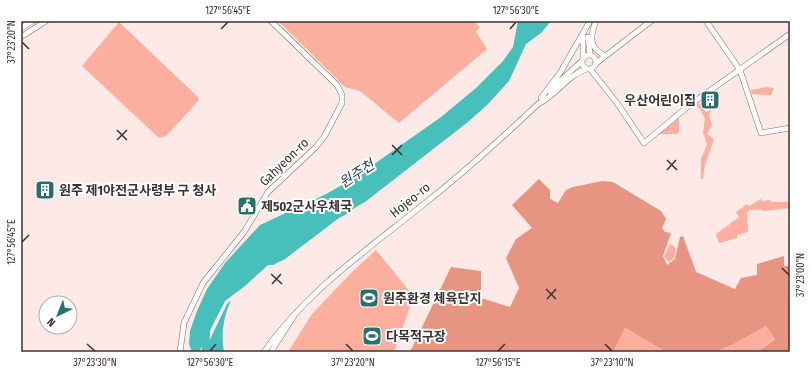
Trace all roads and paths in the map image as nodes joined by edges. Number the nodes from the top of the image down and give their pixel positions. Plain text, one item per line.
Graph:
1 (46, 21) edge
2 (271, 21) edge
3 (590, 21) edge
4 (596, 21) edge
5 (651, 21) edge
6 (706, 21) edge
7 (31, 22) edge
8 (21, 28) edge
9 (34, 29) junction
10 (583, 33) junction
11 (790, 34) edge
12 (21, 37) edge
13 (605, 54) junction
14 (591, 56) junction
15 (583, 60) junction
16 (592, 67) junction
17 (740, 70) junction
18 (541, 98) junction
19 (538, 104) junction
20 (790, 128) edge
21 (275, 340) junction
22 (180, 352) edge
23 (264, 352) edge
24 (271, 352) edge

1 - 9 street
2 - 22 street, Gahyeon-ro
3 - 10 street
4 - 13 street
4 - 14 street
5 - 13 street
6 - 17 street
7 - 8 street
7 - 9 street
9 - 12 street
10 - 15 street
10 - 18 street
11 - 17 street
13 - 14 street
13 - 16 street
14 - 15 street
14 - 16 street
15 - 16 street
15 - 18 street
16 - 17 street
16 - 19 street
17 - 20 street
18 - 19 street
19 - 21 street, Hojeo-ro
21 - 23 street, Hojeo-ro
21 - 24 street

